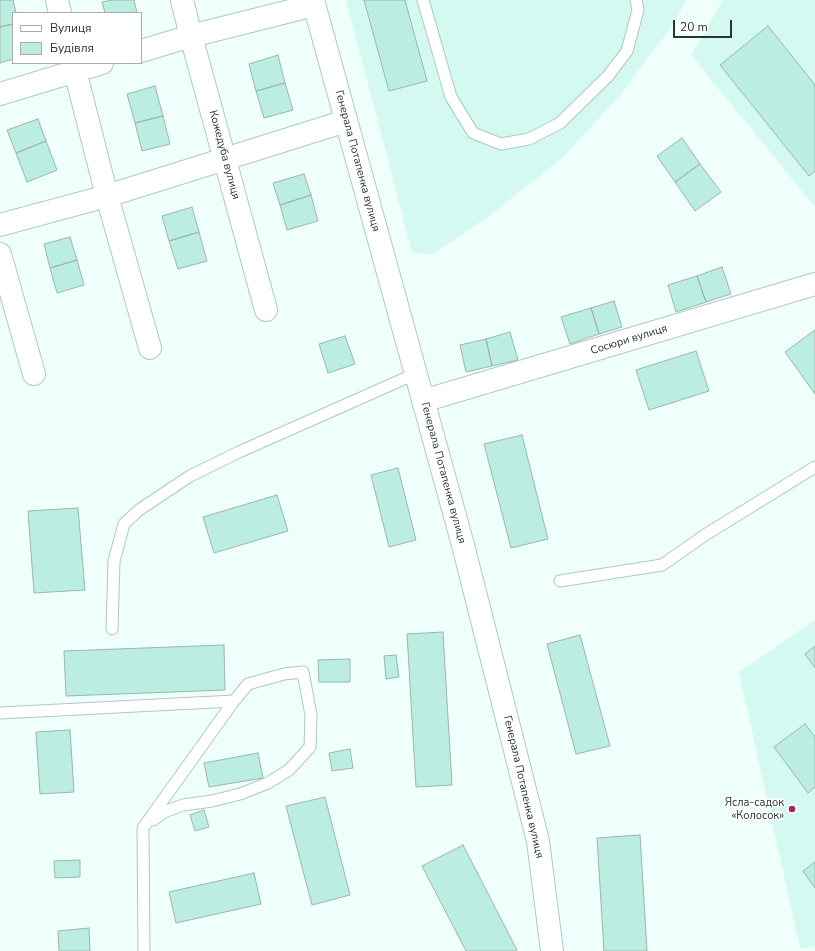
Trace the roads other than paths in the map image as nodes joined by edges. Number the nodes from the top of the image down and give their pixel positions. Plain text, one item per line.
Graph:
1 (57, 0) edge
2 (182, 0) edge
3 (423, 0) edge
4 (636, 0) edge
5 (313, 2) edge
6 (60, 12) edge
7 (191, 36) junction
8 (142, 51) edge
9 (95, 64) edge
10 (74, 67) edge
11 (0, 94) edge
12 (346, 120) junction
13 (225, 157) junction
14 (107, 196) junction
15 (0, 225) edge
16 (0, 254) edge
17 (815, 284) edge
18 (266, 310) dead end
19 (150, 348) dead end
20 (34, 374) dead end
21 (415, 374) junction
22 (432, 399) junction
23 (815, 467) edge
24 (560, 581) dead end
25 (112, 629) dead end
26 (234, 701) junction
27 (0, 713) edge
28 (143, 828) junction
29 (144, 951) edge
30 (552, 951) edge

1 - 6 street
2 - 7 street, Кожедуба вулиця
3 - 4 lane
5 - 7 street
5 - 12 street, Генерала Потапенка вулиця
7 - 8 street
7 - 13 street, Кожедуба вулиця
9 - 10 street
10 - 11 street
10 - 14 street
12 - 13 street
12 - 21 street, Генерала Потапенка вулиця
13 - 14 street
13 - 18 street, Кожедуба вулиця
14 - 15 street
14 - 19 street
16 - 20 street
17 - 22 street, Сосюри вулиця
21 - 22 street, Генерала Потапенка вулиця
21 - 25 lane
22 - 30 street, Генерала Потапенка вулиця
23 - 24 lane
26 - 27 lane
26 - 28 lane
26 - 28 lane
28 - 29 lane

